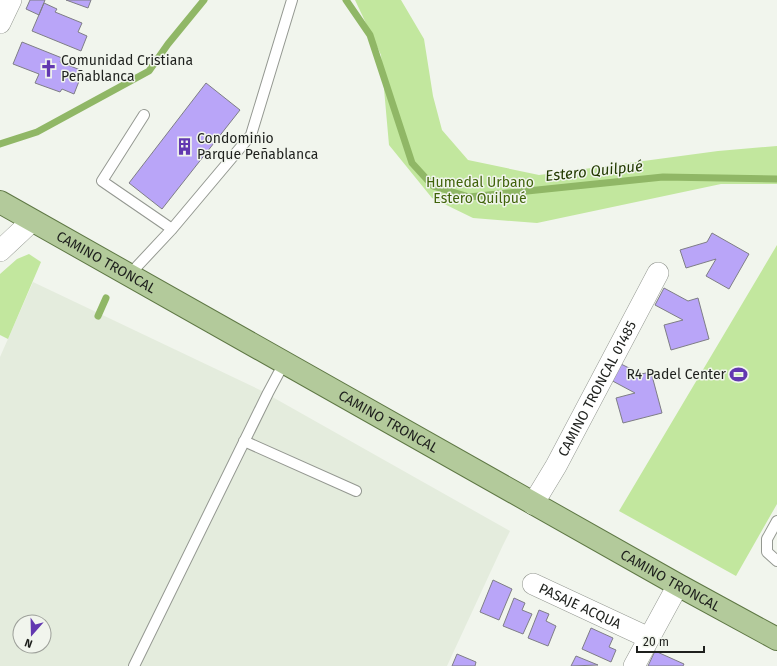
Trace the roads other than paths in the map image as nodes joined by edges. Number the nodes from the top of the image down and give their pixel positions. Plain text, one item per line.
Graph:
1 (11, 0) edge
2 (292, 0) edge
3 (0, 23) edge
4 (144, 115) dead end
5 (0, 202) edge
6 (32, 221) junction
7 (172, 229) junction
8 (0, 251) edge
9 (658, 273) dead end
10 (129, 276) junction
11 (284, 363) junction
12 (244, 441) junction
13 (356, 491) dead end
14 (533, 504) junction
15 (777, 521) edge
16 (777, 561) edge
17 (533, 584) dead end
18 (678, 585) junction
19 (650, 638) junction
20 (777, 639) edge
21 (134, 666) edge
22 (634, 666) edge

1 - 3 street
2 - 7 lane
4 - 7 lane
5 - 6 main road, CAMINO TRONCAL
6 - 8 street
6 - 10 main road, CAMINO TRONCAL
7 - 10 lane
9 - 14 street, CAMINO TRONCAL 01485
10 - 11 main road, CAMINO TRONCAL
11 - 12 lane
11 - 14 main road, CAMINO TRONCAL
12 - 13 lane
12 - 21 lane
14 - 18 main road, CAMINO TRONCAL
15 - 16 lane
17 - 19 street, PASAJE ACQUA
18 - 19 street
18 - 20 main road, CAMINO TRONCAL
19 - 22 street

